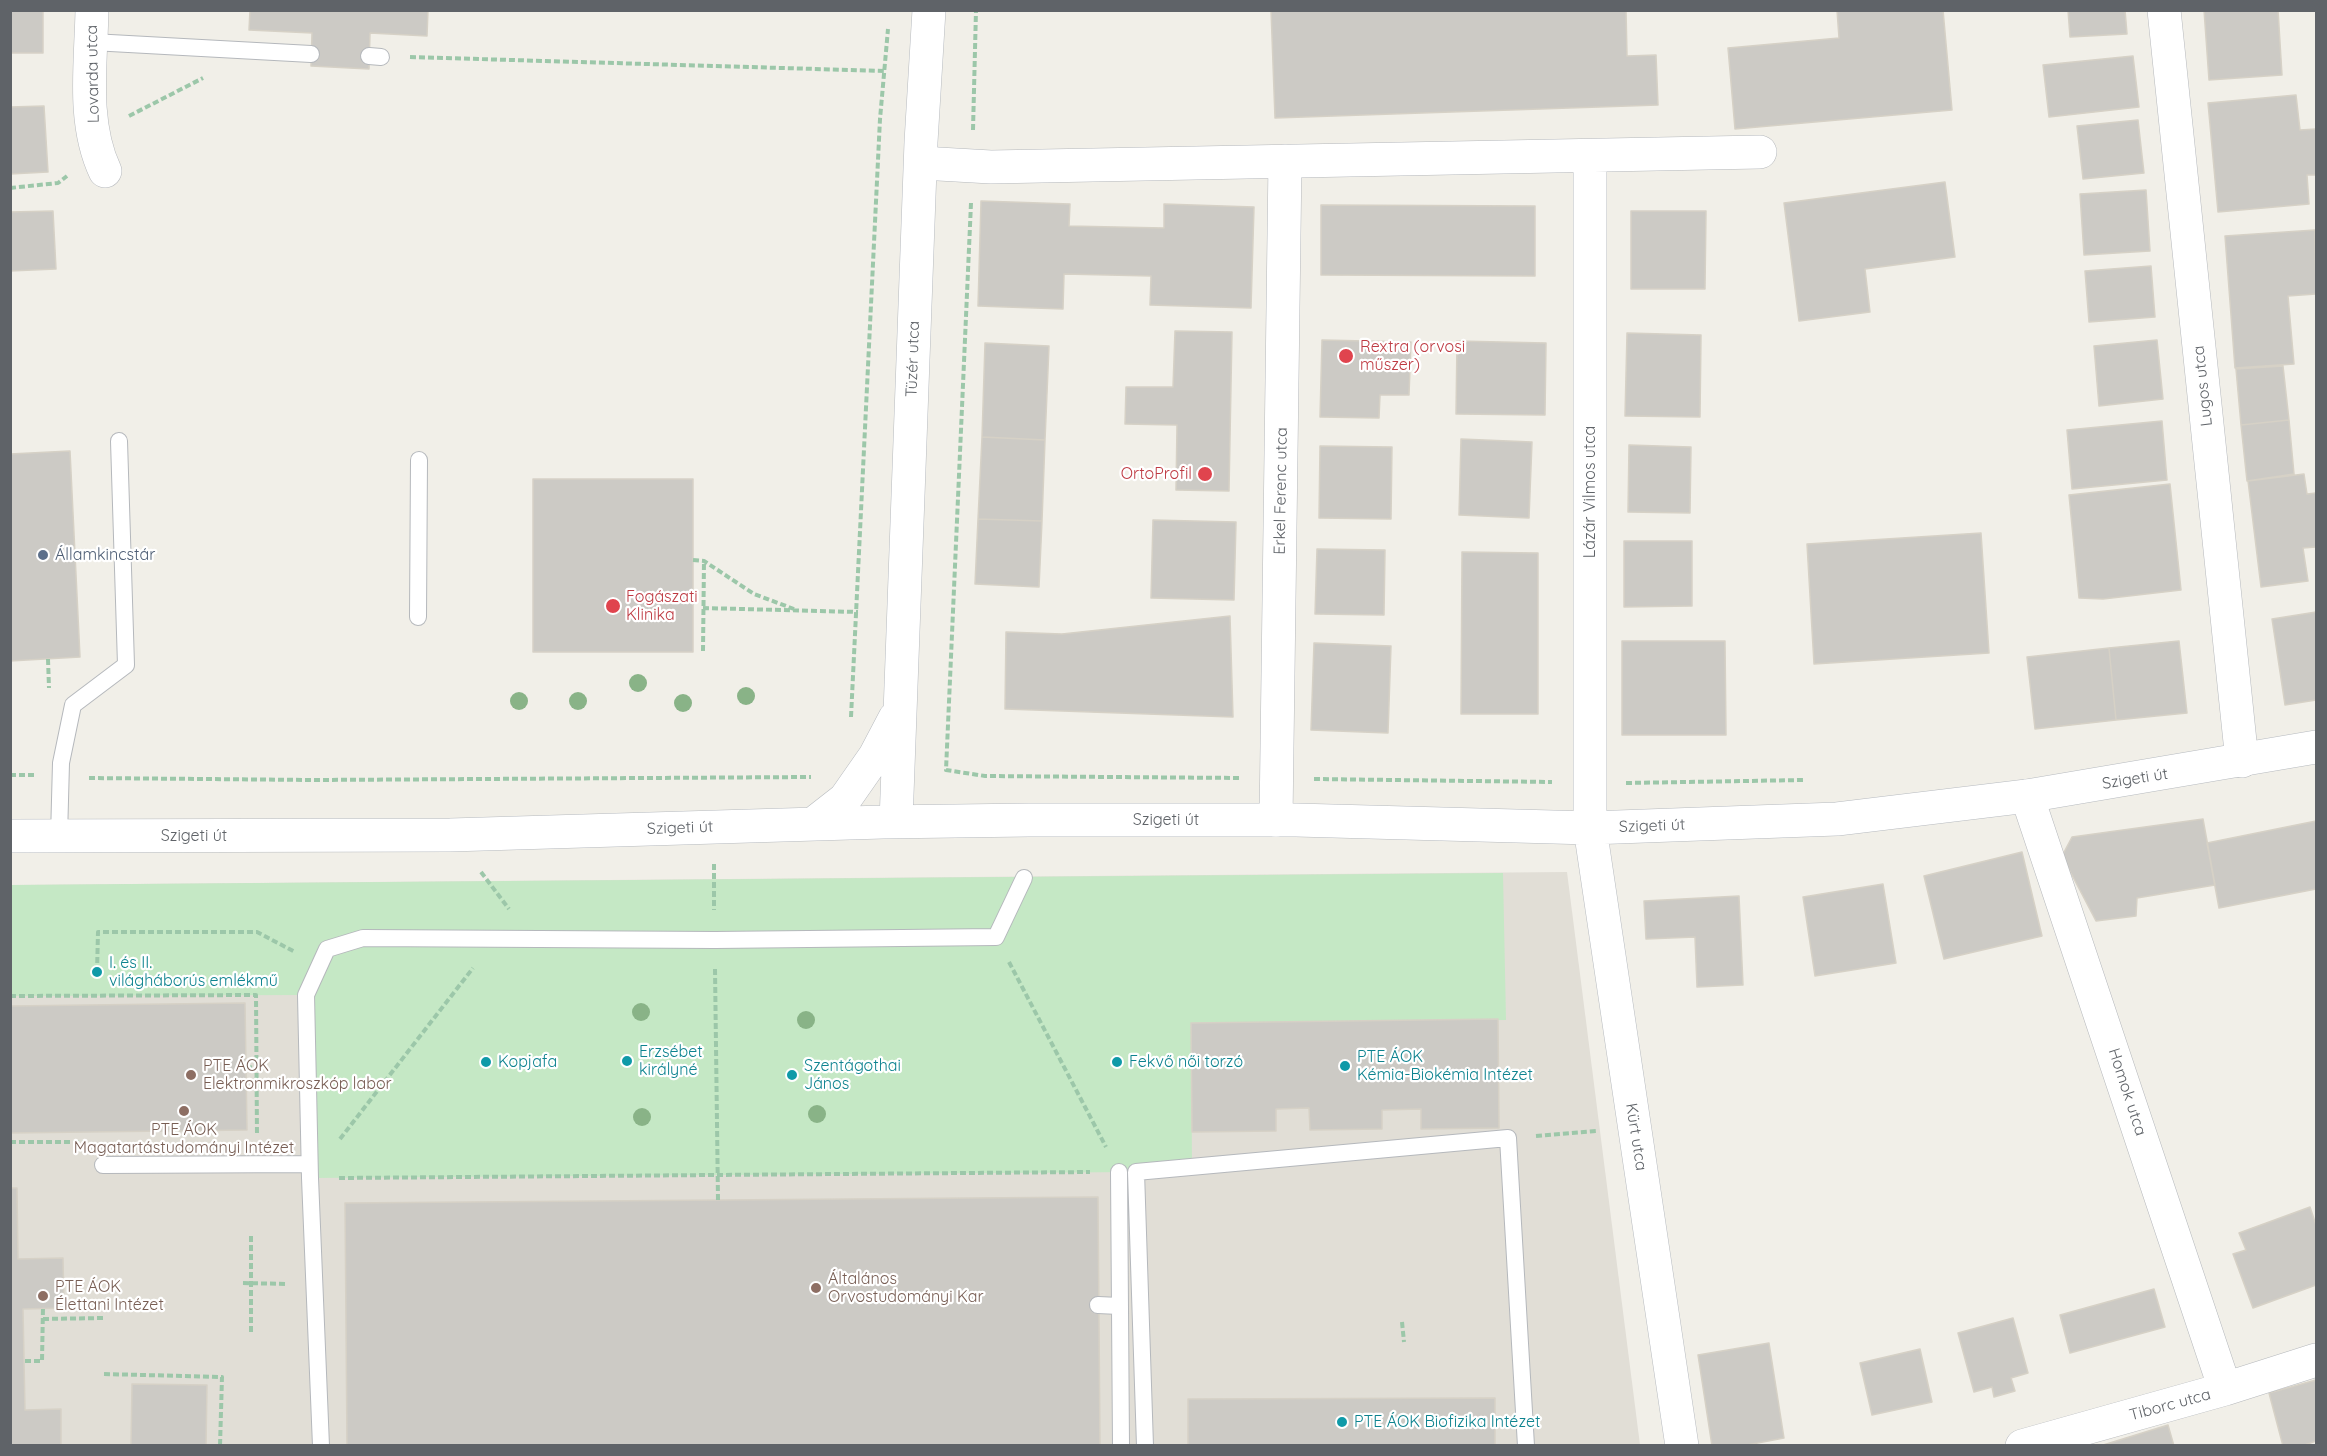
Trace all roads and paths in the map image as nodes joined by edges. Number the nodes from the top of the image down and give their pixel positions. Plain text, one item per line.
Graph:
1 (929, 10) edge
2 (976, 10) edge
3 (2164, 10) edge
4 (888, 22) dead end
5 (92, 26) edge
6 (311, 54) dead end
7 (375, 56) dead end
8 (884, 71) junction
9 (210, 75) dead end
10 (1760, 152) dead end
11 (1590, 156) junction
12 (100, 161) joint
13 (1286, 161) junction
14 (921, 163) junction
15 (972, 165) junction
16 (58, 183) dead end
17 (10, 188) edge
18 (119, 441) dead end
19 (419, 460) dead end
20 (693, 560) dead end
21 (704, 561) junction
22 (703, 608) junction
23 (798, 610) junction
24 (858, 612) junction
25 (418, 616) dead end
26 (703, 651) dead end
27 (48, 659) dead end
28 (49, 687) dead end
29 (899, 707) junction
30 (851, 725) dead end
31 (2316, 747) edge
32 (2242, 761) junction
33 (10, 775) edge
34 (61, 777) junction
35 (817, 777) dead end
36 (1277, 779) junction
37 (1814, 780) dead end
38 (1590, 783) junction
39 (2027, 796) junction
40 (1276, 820) junction
41 (896, 822) junction
42 (813, 824) junction
43 (1590, 828) junction
44 (450, 835) junction
45 (10, 836) edge
46 (59, 837) junction
47 (714, 861) dead end
48 (1024, 878) dead end
49 (996, 937) junction
50 (496, 939) junction
51 (532, 939) junction
52 (715, 940) junction
53 (319, 966) junction
54 (97, 972) dead end
55 (10, 996) edge
56 (246, 1067) dead end
57 (257, 1068) junction
58 (1602, 1130) dead end
59 (1508, 1138) junction
60 (258, 1140) dead end
61 (10, 1142) edge
62 (93, 1142) dead end
63 (104, 1165) dead end
64 (310, 1171) junction
65 (1119, 1172) junction
66 (717, 1174) junction
67 (718, 1200) dead end
68 (251, 1233) dead end
69 (243, 1283) dead end
70 (251, 1284) junction
71 (314, 1284) junction
72 (1098, 1305) dead end
73 (1119, 1306) junction
74 (42, 1308) dead end
75 (104, 1318) dead end
76 (43, 1319) junction
77 (1402, 1322) dead end
78 (250, 1332) dead end
79 (1404, 1342) dead end
80 (2316, 1360) edge
81 (25, 1361) dead end
82 (104, 1374) dead end
83 (2225, 1389) junction
84 (220, 1446) edge
85 (321, 1446) edge
86 (1121, 1446) edge
87 (1145, 1446) edge
88 (1526, 1446) edge
89 (1682, 1446) edge
90 (2022, 1446) edge

1 - 14 street, Tüzér utca
2 - 15 path
3 - 32 street, Lugos utca
4 - 8 path
5 - 6 lane
5 - 12 street, Lovarda utca
7 - 8 path
8 - 24 path
9 - 12 path
10 - 11 street
11 - 13 street
11 - 38 street, Lázár Vilmos utca
13 - 15 street
13 - 36 street, Erkel Ferenc utca
14 - 15 street
14 - 29 street, Tüzér utca
15 - 36 path
16 - 17 path
18 - 34 lane
19 - 25 lane
20 - 21 path
21 - 22 path
21 - 23 path
22 - 23 path
22 - 26 path
23 - 24 path
24 - 30 path
27 - 28 path
29 - 41 street, Tüzér utca
29 - 42 street, Tüzér utca
31 - 32 street, Szigeti út
32 - 39 street, Szigeti út
33 - 34 path
34 - 35 path
34 - 46 lane
36 - 38 path
36 - 40 street, Erkel Ferenc utca
37 - 38 path
38 - 43 street, Lázár Vilmos utca
39 - 43 street, Szigeti út
39 - 83 street, Homok utca
40 - 41 street, Szigeti út
40 - 43 street, Szigeti út
41 - 42 street, Szigeti út
42 - 44 street, Szigeti út
43 - 89 street, Kürt utca
44 - 46 street, Szigeti út
44 - 51 path
45 - 46 street, Szigeti út
47 - 52 path
48 - 49 lane
49 - 52 lane
49 - 65 path
50 - 51 lane
50 - 53 lane
50 - 64 path
51 - 52 lane
52 - 66 path
53 - 54 path
53 - 64 lane
55 - 57 path
56 - 57 path
57 - 60 path
58 - 59 path
59 - 87 lane
59 - 88 lane
61 - 62 path
63 - 64 lane
64 - 66 path
64 - 71 lane
65 - 66 path
65 - 73 lane
66 - 67 path
68 - 70 path
69 - 70 path
70 - 71 path
70 - 78 path
71 - 85 lane
72 - 73 lane
73 - 86 lane
74 - 76 path
75 - 76 path
76 - 81 path
77 - 79 path
80 - 83 street, Tiborc utca
82 - 84 path
83 - 90 street, Tiborc utca

